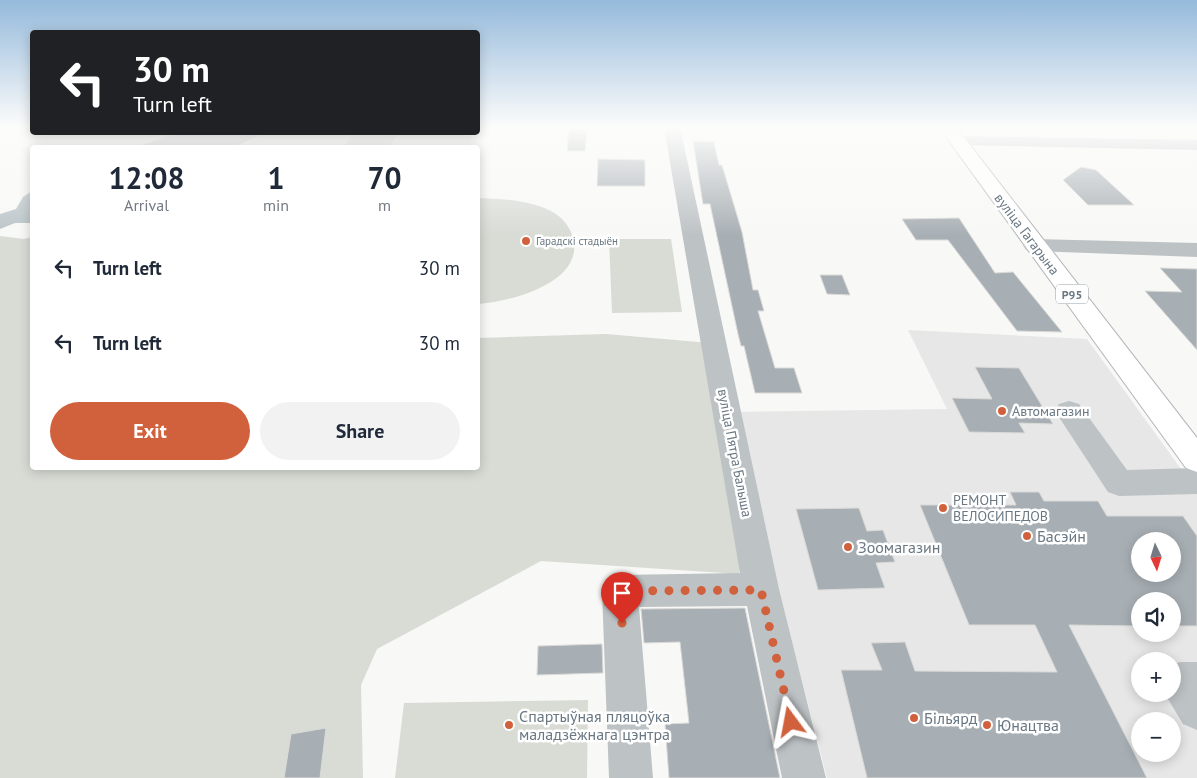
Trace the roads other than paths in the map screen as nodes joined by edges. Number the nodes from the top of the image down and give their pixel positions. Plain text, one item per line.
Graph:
1 (679, 163) edge
2 (974, 163) edge
3 (1034, 245) junction
4 (1197, 250) edge
5 (1069, 411) dead end
6 (1197, 460) edge
7 (1197, 481) edge
8 (761, 590) junction
9 (1197, 682) edge
10 (1197, 710) edge
11 (631, 778) edge
12 (804, 778) edge

1 - 8 street, вуліца Пятра Балыша
2 - 3 main road, вуліца Гагарына / Р95
3 - 4 street
3 - 6 main road, вуліца Гагарына / Р95
5 - 7 street
8 - 11 street
8 - 12 street, вуліца Пятра Балыша
9 - 10 street

